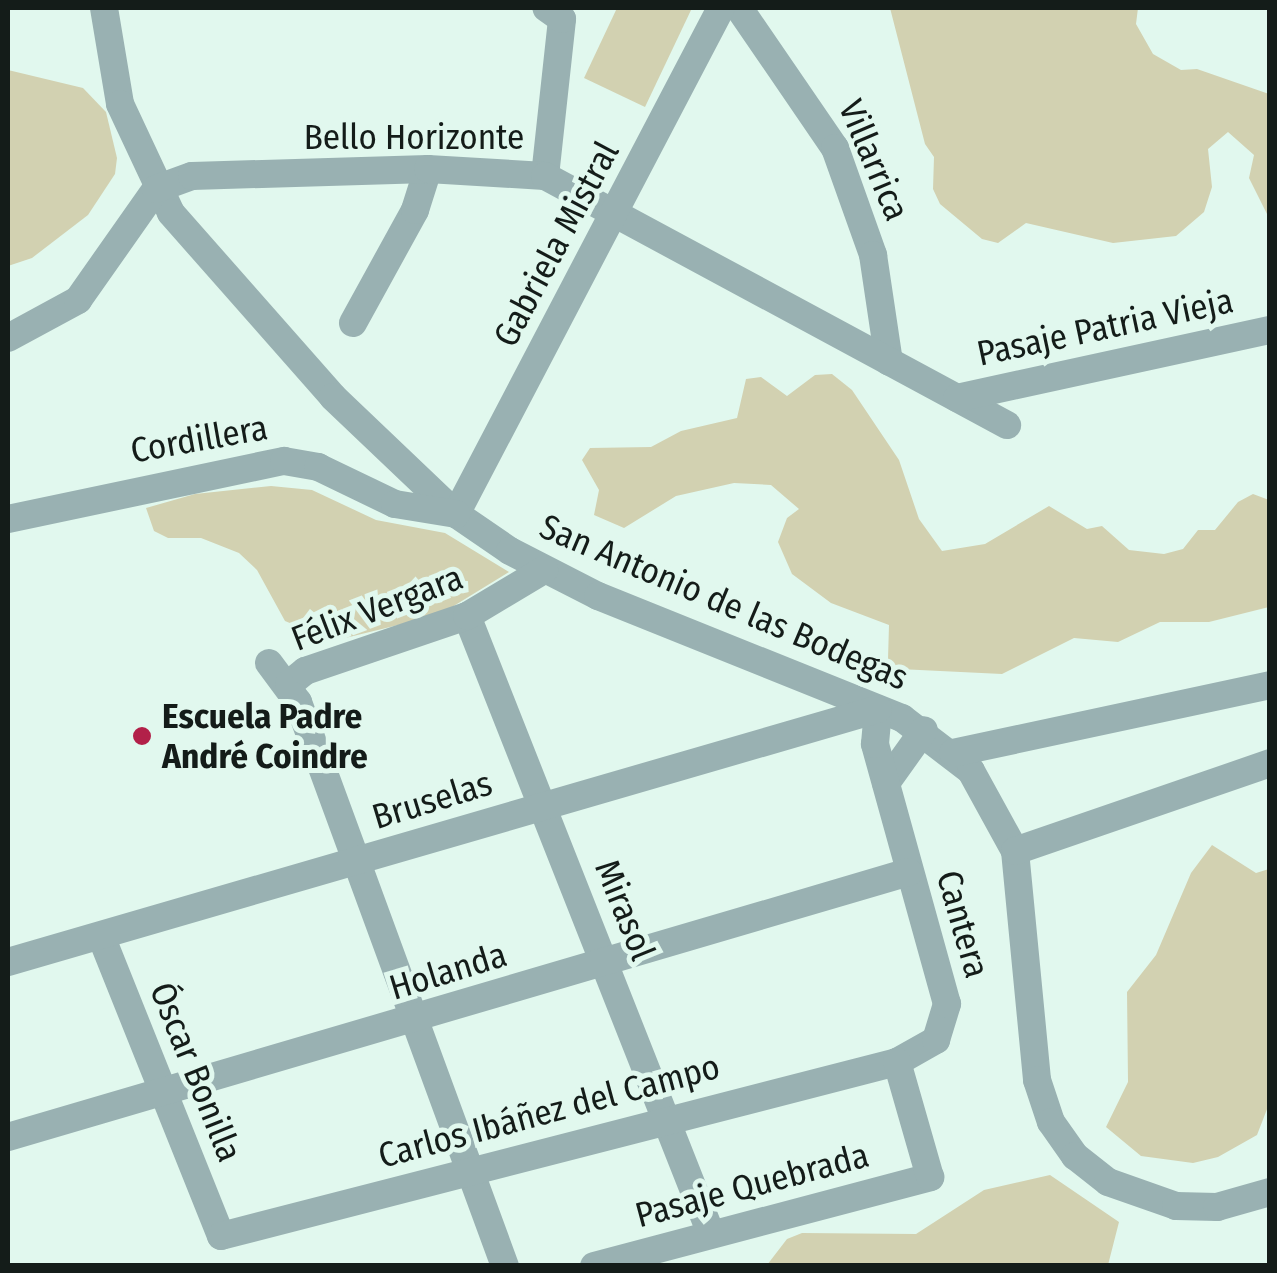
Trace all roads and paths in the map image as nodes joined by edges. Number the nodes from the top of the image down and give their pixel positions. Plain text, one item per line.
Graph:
1 (104, 8) edge
2 (546, 8) edge
3 (721, 8) edge
4 (739, 8) edge
5 (428, 169) junction
6 (545, 176) junction
7 (156, 189) junction
8 (617, 210) junction
9 (353, 322) dead end
10 (1270, 330) edge
11 (8, 338) edge
12 (889, 362) junction
13 (957, 398) junction
14 (1007, 425) dead end
15 (456, 514) junction
16 (8, 519) edge
17 (544, 570) junction
18 (467, 616) junction
19 (268, 663) dead end
20 (288, 684) junction
21 (1270, 685) edge
22 (878, 709) junction
23 (924, 730) junction
24 (953, 752) junction
25 (1270, 763) edge
26 (886, 784) junction
27 (542, 807) junction
28 (1015, 851) junction
29 (354, 863) junction
30 (910, 872) junction
31 (101, 936) junction
32 (10, 953) edge
33 (606, 963) junction
34 (416, 1020) junction
35 (897, 1062) junction
36 (165, 1094) junction
37 (668, 1118) junction
38 (8, 1137) edge
39 (474, 1169) junction
40 (1270, 1192) edge
41 (711, 1234) junction
42 (221, 1236) joint
43 (505, 1266) edge
44 (594, 1266) edge

1 - 7 street, San Antonio de las Bodegas
2 - 6 street
3 - 8 street, Gabriela Mistral
4 - 12 street, Villarrica
5 - 6 street, Bello Horizonte
5 - 7 street, Bello Horizonte
5 - 9 street
6 - 8 street, Bello Horizonte
7 - 11 street
7 - 15 street, San Antonio de las Bodegas
8 - 12 street, Bello Horizonte
8 - 15 street, Gabriela Mistral
10 - 13 street, Pasaje Patria Vieja
12 - 13 street, Bello Horizonte
13 - 14 street, Bello Horizonte
15 - 16 street, Cordillera
15 - 17 street, San Antonio de las Bodegas
17 - 18 street, Félix Vergara
17 - 22 street, San Antonio de las Bodegas
18 - 20 street, Félix Vergara
18 - 27 street, Mirasol
19 - 20 street
20 - 29 street
21 - 24 street
22 - 23 street, San Antonio de las Bodegas
22 - 26 street, Cantera
22 - 27 street, Bruselas
23 - 24 street, San Antonio de las Bodegas
23 - 26 street
24 - 28 street, San Antonio de las Bodegas
25 - 28 street
26 - 30 street, Cantera
27 - 29 street, Bruselas
27 - 33 street, Mirasol
28 - 40 street, San Antonio de las Bodegas
29 - 31 street, Bruselas
29 - 34 street
30 - 33 street, Holanda
30 - 35 street, Cantera
31 - 32 street, Bruselas
31 - 36 street, Óscar Bonilla
33 - 34 street, Holanda
33 - 37 street, Mirasol
34 - 36 street, Holanda
34 - 39 street
35 - 37 street, Carlos Ibáñez del Campo
35 - 41 street, Pasaje Quebrada
36 - 38 street, Holanda
36 - 42 street, Óscar Bonilla
37 - 39 street, Carlos Ibáñez del Campo
37 - 41 street, Mirasol
39 - 42 street, Carlos Ibáñez del Campo
39 - 43 street
41 - 44 street, Pasaje Quebrada

